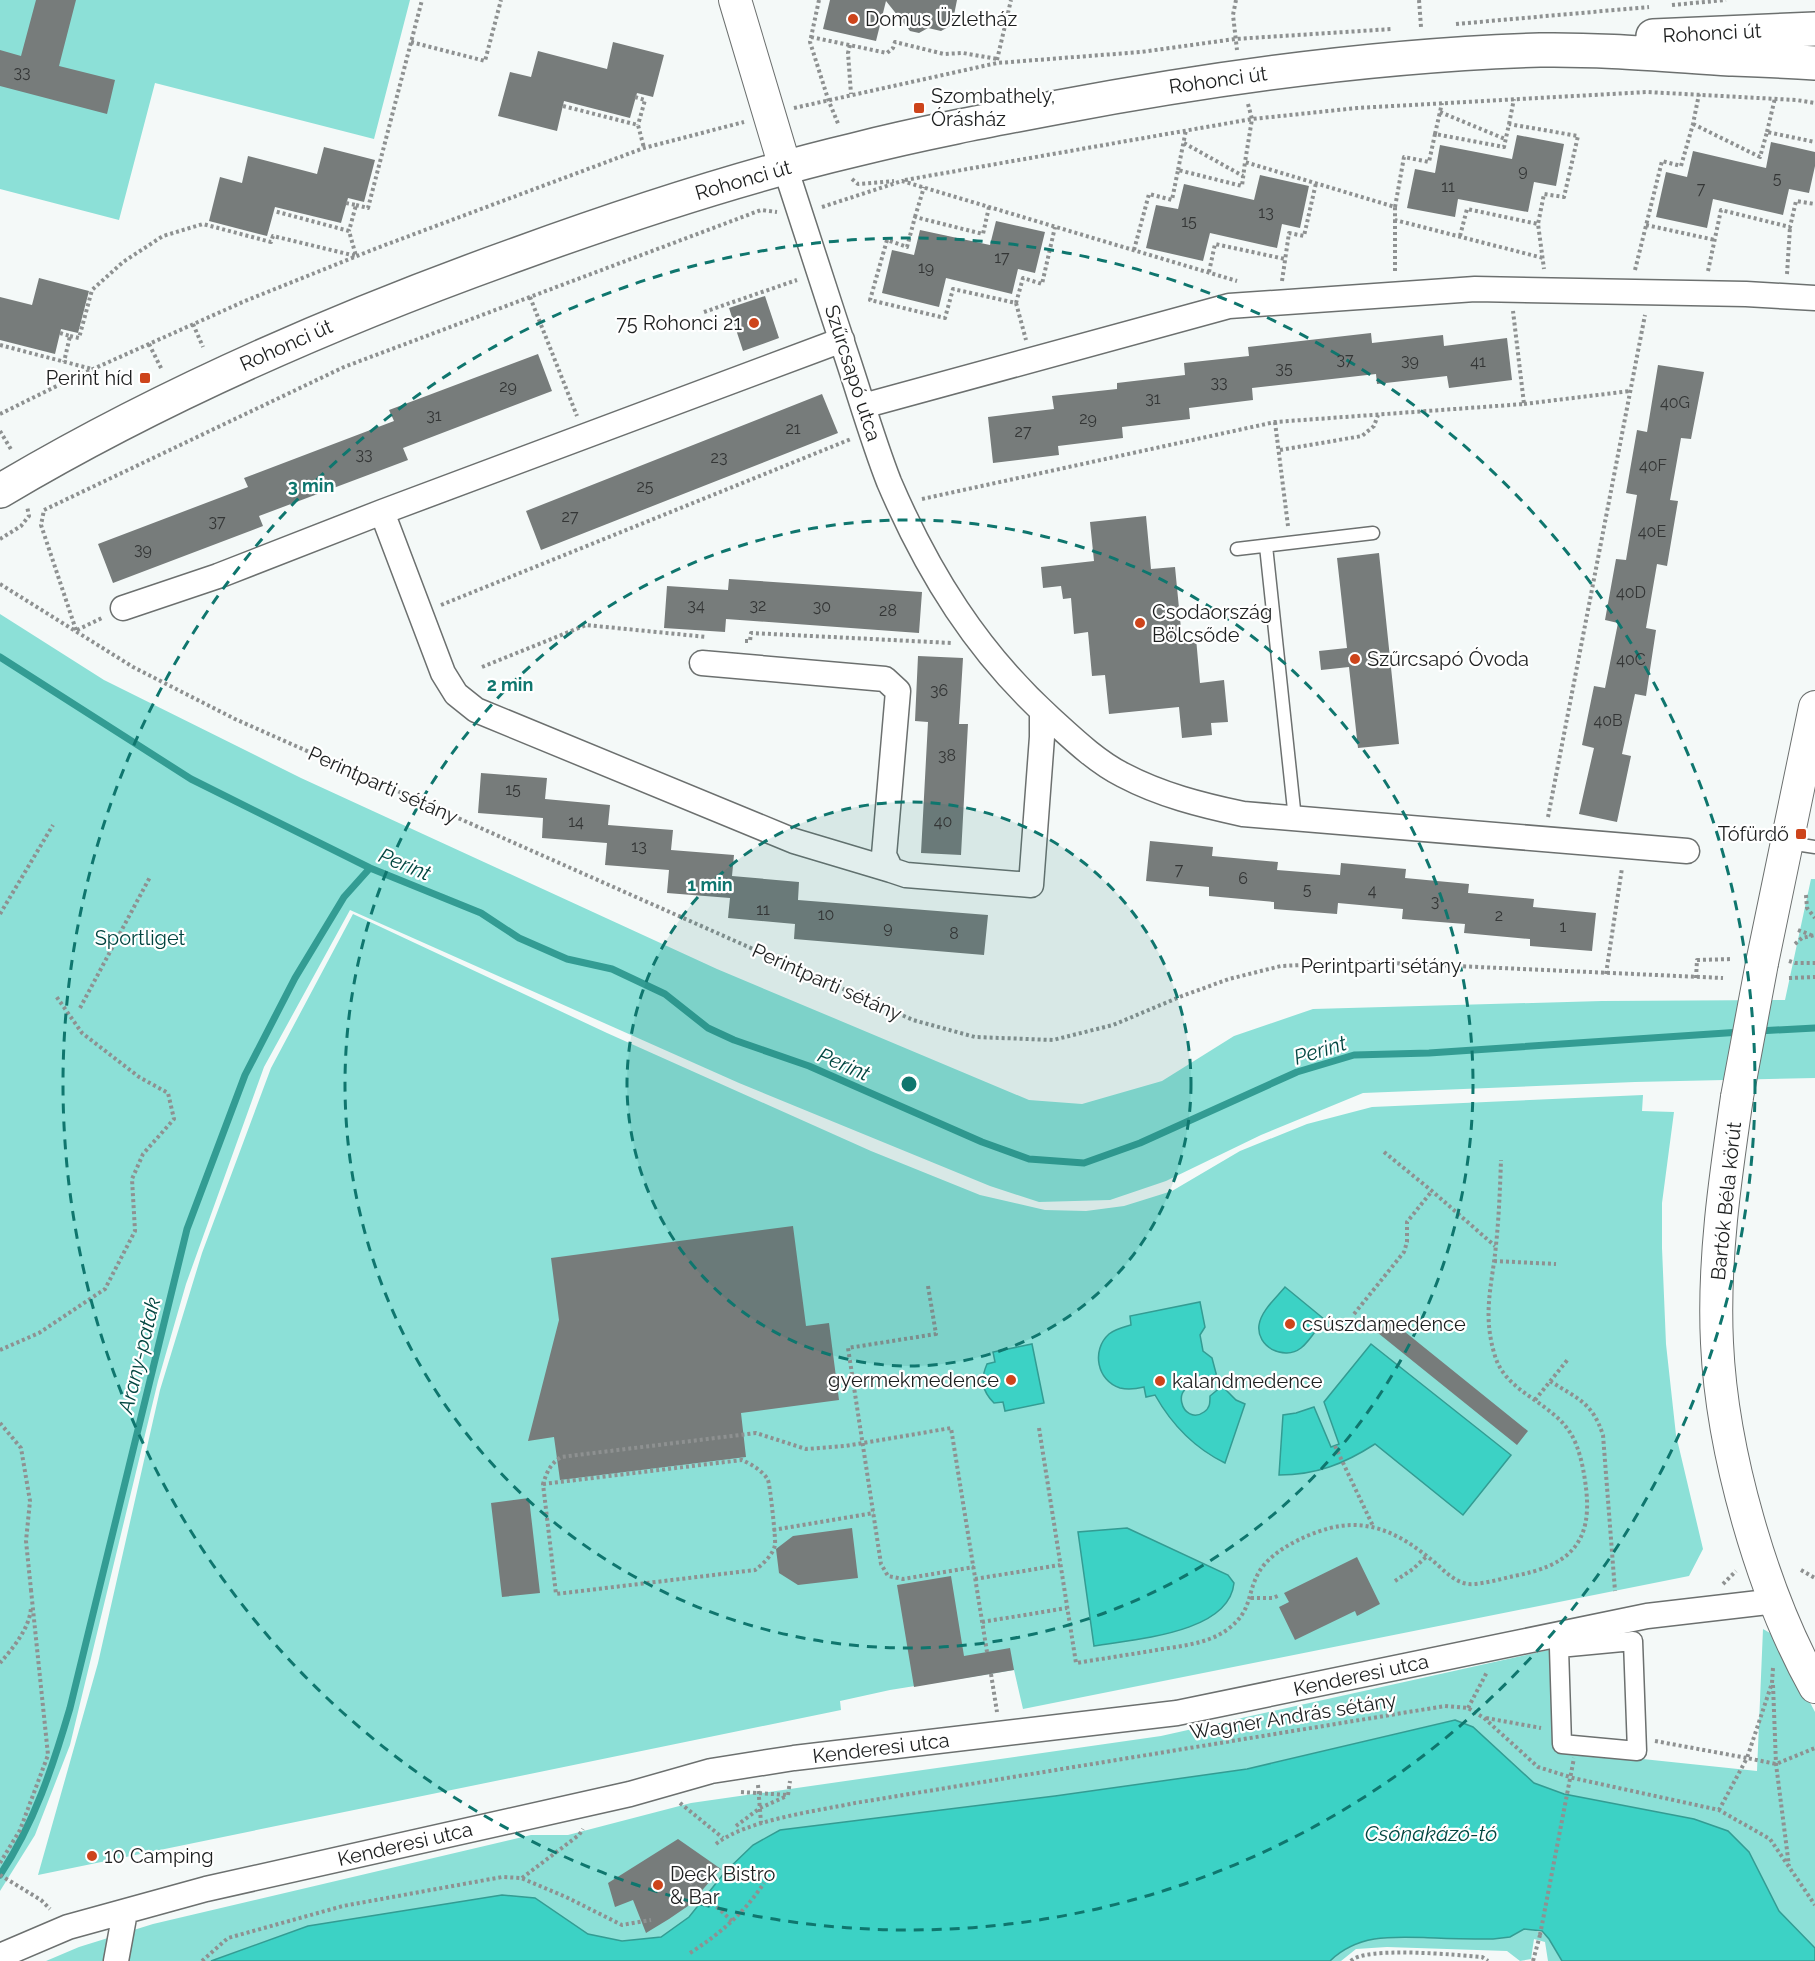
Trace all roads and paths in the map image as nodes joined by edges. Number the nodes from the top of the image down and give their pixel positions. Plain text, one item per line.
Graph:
1 (422, 0) edge
2 (501, 0) edge
3 (735, 0) edge
4 (819, 0) edge
5 (1011, 0) edge
6 (1236, 0) edge
7 (1419, 0) edge
8 (1726, 0) edge
9 (1667, 5) dead end
10 (1655, 6) dead end
11 (1444, 25) dead end
12 (1433, 26) dead end
13 (1409, 27) dead end
14 (1421, 27) junction
15 (1398, 28) dead end
16 (1815, 29) edge
17 (811, 37) junction
18 (1235, 39) junction
19 (411, 42) junction
20 (850, 45) junction
21 (1538, 51) junction
22 (1730, 59) junction
23 (997, 61) junction
24 (1815, 63) edge
25 (1815, 70) edge
26 (1242, 76) junction
27 (851, 94) junction
28 (1699, 94) junction
29 (636, 97) dead end
30 (1775, 98) junction
31 (828, 99) junction
32 (1514, 99) junction
33 (1815, 102) edge
34 (1443, 103) junction
35 (563, 106) dead end
36 (1440, 112) junction
37 (769, 115) junction
38 (1251, 119) junction
39 (1693, 123) junction
40 (1509, 124) junction
41 (638, 125) junction
42 (1186, 130) junction
43 (1767, 132) junction
44 (1435, 134) junction
45 (1505, 139) junction
46 (1815, 142) edge
47 (1184, 143) junction
48 (644, 148) junction
49 (849, 151) junction
50 (1245, 162) junction
51 (785, 167) junction
52 (1178, 170) junction
53 (1243, 176) junction
54 (902, 181) junction
55 (1316, 183) junction
56 (924, 187) junction
57 (346, 203) dead end
58 (1815, 204) edge
59 (356, 205) junction
60 (990, 207) junction
61 (1395, 207) junction
62 (274, 211) dead end
63 (801, 214) junction
64 (915, 217) junction
65 (1395, 220) junction
66 (1538, 224) junction
67 (1646, 225) junction
68 (1055, 226) junction
69 (1790, 227) junction
70 (349, 231) junction
71 (1460, 236) junction
72 (1715, 240) junction
73 (1134, 250) junction
74 (356, 256) junction
75 (1543, 258) junction
76 (1285, 259) junction
77 (819, 272) junction
78 (1209, 272) junction
79 (1239, 281) dead end
80 (1510, 290) junction
81 (1545, 290) junction
82 (1639, 292) junction
83 (1704, 293) junction
84 (1395, 295) junction
85 (1786, 296) junction
86 (530, 297) junction
87 (1815, 298) edge
88 (1279, 302) junction
89 (1016, 303) junction
90 (704, 312) dead end
91 (193, 324) junction
92 (60, 333) dead end
93 (70, 336) junction
94 (842, 340) junction
95 (149, 344) junction
96 (0, 345) edge
97 (203, 346) dead end
98 (1031, 360) junction
99 (63, 362) junction
100 (93, 369) junction
101 (162, 370) dead end
102 (1630, 391) junction
103 (1524, 404) junction
104 (862, 406) junction
105 (0, 414) edge
106 (1378, 415) junction
107 (1275, 422) junction
108 (0, 431) edge
109 (871, 431) junction
110 (585, 436) junction
111 (1280, 450) junction
112 (12, 451) dead end
113 (13, 495) edge
114 (899, 504) junction
115 (382, 512) junction
116 (1373, 533) dead end
117 (0, 539) edge
118 (1289, 543) junction
119 (1266, 546) junction
120 (1237, 549) dead end
121 (0, 584) edge
122 (123, 608) joint
123 (420, 613) junction
124 (76, 630) junction
125 (709, 638) dead end
126 (740, 640) dead end
127 (980, 644) junction
128 (702, 663) dead end
129 (482, 668) dead end
130 (1815, 707) edge
131 (1042, 711) junction
132 (1294, 819) junction
133 (52, 825) dead end
134 (1544, 838) junction
135 (1801, 845) edge
136 (1632, 846) junction
137 (1687, 851) dead end
138 (891, 870) junction
139 (150, 877) dead end
140 (1806, 894) dead end
141 (0, 914) edge
142 (1815, 918) edge
143 (1798, 930) dead end
144 (1815, 936) edge
145 (1793, 947) dead end
146 (1732, 959) dead end
147 (1795, 963) dead end
148 (1815, 963) edge
149 (1775, 970) junction
150 (1606, 974) junction
151 (1815, 977) edge
152 (1696, 978) junction
153 (1723, 978) dead end
154 (56, 996) dead end
155 (80, 1008) dead end
156 (1384, 1152) dead end
157 (1501, 1160) dead end
158 (1432, 1191) junction
159 (1496, 1246) junction
160 (1494, 1262) junction
161 (1556, 1263) dead end
162 (928, 1286) dead end
163 (1354, 1314) dead end
164 (0, 1350) edge
165 (1569, 1358) dead end
166 (1550, 1381) junction
167 (1535, 1400) junction
168 (0, 1423) edge
169 (1039, 1428) dead end
170 (863, 1443) junction
171 (1335, 1446) dead end
172 (543, 1484) junction
173 (874, 1514) junction
174 (1373, 1527) junction
175 (774, 1530) junction
176 (1427, 1556) junction
177 (1060, 1565) junction
178 (974, 1567) junction
179 (1801, 1570) dead end
180 (1815, 1578) edge
181 (975, 1579) junction
182 (1395, 1581) dead end
183 (31, 1590) junction
184 (1615, 1591) dead end
185 (1280, 1595) dead end
186 (1251, 1598) junction
187 (1776, 1601) junction
188 (1067, 1608) junction
189 (982, 1622) junction
190 (1500, 1646) junction
191 (987, 1652) dead end
192 (1785, 1655) junction
193 (0, 1663) edge
194 (991, 1674) dead end
195 (1773, 1683) junction
196 (1815, 1687) edge
197 (1468, 1708) junction
198 (1484, 1718) junction
199 (1545, 1728) dead end
200 (1000, 1734) junction
201 (1636, 1738) junction
202 (1815, 1748) edge
203 (1574, 1758) dead end
204 (1747, 1758) junction
205 (1776, 1764) junction
206 (791, 1775) dead end
207 (758, 1782) dead end
208 (739, 1792) dead end
209 (759, 1794) junction
210 (788, 1795) junction
211 (687, 1808) dead end
212 (760, 1808) junction
213 (1719, 1810) junction
214 (761, 1823) junction
215 (750, 1828) junction
216 (723, 1838) junction
217 (570, 1842) dead end
218 (716, 1844) dead end
219 (0, 1863) edge
220 (1789, 1866) junction
221 (0, 1875) edge
222 (521, 1878) junction
223 (686, 1878) dead end
224 (764, 1883) dead end
225 (41, 1900) dead end
226 (1815, 1905) edge
227 (125, 1912) junction
228 (651, 1920) dead end
229 (733, 1922) junction
230 (690, 1953) dead end
231 (0, 1956) edge
232 (116, 1961) edge
233 (202, 1961) edge
234 (1351, 1961) edge
235 (1488, 1961) edge
236 (1533, 1961) edge

1 - 19 path
2 - 19 path
3 - 37 street, Szűrcsapó utca
4 - 17 path
5 - 23 path
6 - 18 path
7 - 14 path
8 - 9 path
10 - 11 path
12 - 14 path
13 - 14 path
15 - 18 path
16 - 21 main road, Rohonci út
17 - 20 path
17 - 31 path
18 - 23 path
18 - 26 path
19 - 59 path
20 - 23 path
20 - 27 path
21 - 22 main road, Rohonci út
21 - 26 main road, Rohonci út
22 - 24 main road, Rohonci út
22 - 25 street
23 - 27 path
26 - 38 path
26 - 49 main road, Rohonci út
27 - 31 path
28 - 30 path
28 - 32 path
28 - 39 path
29 - 41 path
30 - 33 path
30 - 43 path
31 - 37 path
31 - 49 path
32 - 34 path
32 - 40 path
34 - 36 path
34 - 38 path
35 - 41 path
36 - 44 path
36 - 45 path
37 - 48 path
37 - 51 street, Szűrcsapó utca
38 - 42 path
38 - 50 path
39 - 43 path
39 - 67 path
40 - 45 path
40 - 66 path
41 - 48 path
42 - 47 path
42 - 54 path
43 - 46 path
44 - 45 path
44 - 61 path
47 - 52 path
47 - 53 path
48 - 74 path
49 - 51 main road, Rohonci út
49 - 54 path
50 - 53 path
50 - 55 path
51 - 63 street, Szűrcsapó utca
51 - 113 main road, Rohonci út
52 - 53 path
52 - 73 path
54 - 56 path
54 - 63 path
55 - 61 path
55 - 76 path
56 - 60 path
56 - 64 path
57 - 59 path
58 - 69 path
59 - 70 path
60 - 64 path
60 - 68 path
61 - 65 path
62 - 70 path
63 - 77 street, Szűrcsapó utca
63 - 86 path
64 - 89 path
65 - 71 path
65 - 84 path
66 - 71 path
66 - 75 path
67 - 72 path
67 - 82 path
68 - 73 path
68 - 89 path
69 - 72 path
69 - 85 path
70 - 74 path
71 - 75 path
72 - 83 path
73 - 78 path
74 - 91 path
74 - 93 path
75 - 81 path
76 - 78 path
76 - 88 path
77 - 90 path
77 - 94 street, Szűrcsapó utca
78 - 79 path
80 - 81 street
80 - 84 street
80 - 103 path
81 - 82 street
82 - 83 street
82 - 102 path
83 - 85 street
84 - 88 street
85 - 87 street
86 - 110 path
86 - 124 path
88 - 98 street
89 - 98 path
91 - 95 path
91 - 97 path
92 - 93 path
93 - 99 path
94 - 104 street, Szűrcsapó utca
94 - 110 street
95 - 100 path
95 - 101 path
96 - 99 path
98 - 104 street
99 - 100 path
100 - 105 path
102 - 103 path
102 - 134 path
103 - 106 path
104 - 109 street, Szűrcsapó utca
106 - 107 path
106 - 111 path
107 - 111 path
107 - 114 path
108 - 112 path
109 - 114 street, Szűrcsapó utca
109 - 123 path
110 - 115 street
111 - 118 path
113 - 117 path
114 - 127 street, Szűrcsapó utca
115 - 122 street
115 - 123 street
116 - 118 lane
118 - 119 lane
119 - 120 lane
119 - 132 lane
121 - 124 path, Perintparti sétány
122 - 124 path
123 - 138 street
124 - 150 path, Perintparti sétány
125 - 129 path
126 - 127 path
127 - 131 street, Szűrcsapó utca
128 - 138 street
130 - 135 street, Bartók Béla körút
131 - 132 street, Szűrcsapó utca
131 - 138 street
132 - 134 street, Szűrcsapó utca
133 - 141 path
134 - 136 street, Szűrcsapó utca
135 - 149 street, Bartók Béla körút
136 - 137 street
136 - 150 path
139 - 155 path
140 - 142 path
143 - 144 path
144 - 145 path
146 - 152 path
147 - 148 path
149 - 151 path
149 - 187 street, Bartók Béla körút, bridge
150 - 152 path, Perintparti sétány
152 - 153 path, Perintparti sétány
154 - 164 path
156 - 158 path
157 - 159 path
158 - 159 path
158 - 163 path
159 - 160 path
160 - 161 path
160 - 167 path
162 - 170 path
165 - 166 path
166 - 167 path
166 - 184 path
167 - 176 path
168 - 183 path
169 - 177 path
170 - 172 path
170 - 173 path
170 - 178 path
171 - 174 path
172 - 175 path
172 - 175 path
173 - 175 path
173 - 178 path
174 - 176 path
174 - 186 path
176 - 182 path
177 - 181 path
177 - 188 path
178 - 181 path
179 - 180 path
181 - 189 path
183 - 193 path
183 - 219 path
185 - 186 path
186 - 188 path
187 - 190 street, Kenderesi utca
187 - 192 street, Bartók Béla körút
188 - 189 path
189 - 191 path
190 - 197 path
190 - 200 street, Kenderesi utca
192 - 195 path
192 - 195 path
192 - 196 street, Bartók Béla körút
194 - 200 path
195 - 204 path
195 - 205 path
197 - 198 path
197 - 214 path, Wagner András sétány
198 - 199 path
198 - 213 path
200 - 227 street, Kenderesi utca
201 - 201 street
201 - 204 path
202 - 205 path
203 - 236 path, bridge
204 - 205 path
204 - 213 path
205 - 220 path
206 - 210 path
207 - 209 path
208 - 209 path
209 - 210 path
209 - 212 path
210 - 212 path
211 - 216 path
212 - 214 path
212 - 215 path
213 - 220 path
214 - 215 path, Wagner András sétány
215 - 216 path, Wagner András sétány
216 - 218 path, Wagner András sétány
217 - 222 path
220 - 226 path
221 - 225 path
222 - 228 path
222 - 233 path
223 - 229 path
224 - 229 path
227 - 231 street, Kenderesi utca
227 - 232 street
229 - 230 path
234 - 235 path

